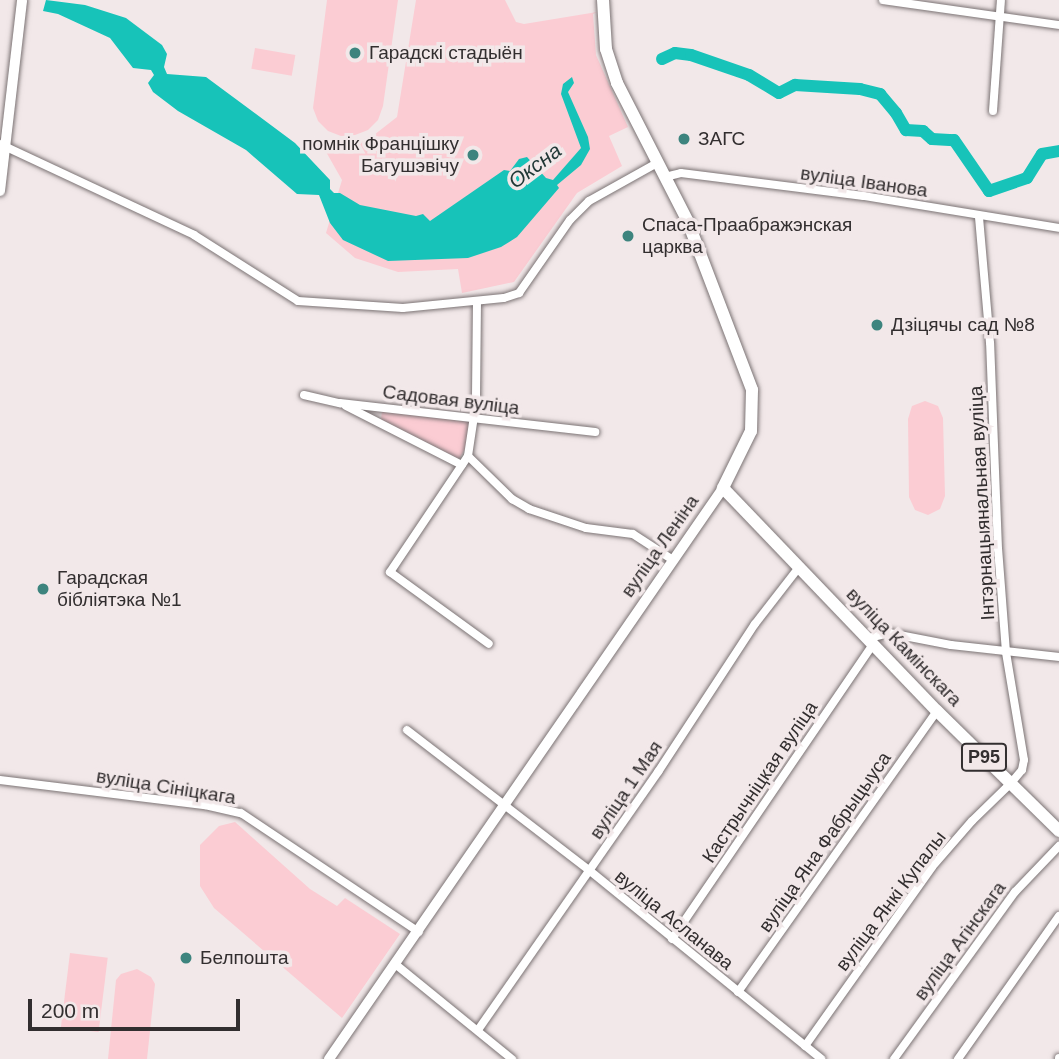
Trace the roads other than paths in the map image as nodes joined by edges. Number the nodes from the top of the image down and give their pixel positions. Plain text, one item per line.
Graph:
1 (22, 0) edge
2 (603, 0) edge
3 (883, 0) edge
4 (1001, 0) edge
5 (1000, 19) junction
6 (1059, 25) edge
7 (993, 111) dead end
8 (3, 145) edge
9 (657, 163) junction
10 (665, 177) junction
11 (0, 191) edge
12 (979, 216) junction
13 (1059, 228) edge
14 (477, 302) junction
15 (304, 395) dead end
16 (340, 403) junction
17 (474, 419) junction
18 (595, 432) dead end
19 (468, 456) junction
20 (462, 465) junction
21 (723, 488) junction
22 (673, 560) junction
23 (800, 566) junction
24 (872, 641) junction
25 (489, 643) dead end
26 (1006, 652) junction
27 (1059, 657) edge
28 (937, 711) junction
29 (407, 730) dead end
30 (0, 780) edge
31 (1011, 783) junction
32 (505, 807) junction
33 (1059, 831) edge
34 (1059, 846) edge
35 (590, 871) junction
36 (1059, 916) edge
37 (419, 932) junction
38 (672, 939) junction
39 (395, 964) junction
40 (738, 992) junction
41 (478, 1030) junction
42 (804, 1046) junction
43 (329, 1059) edge
44 (512, 1059) edge
45 (821, 1059) edge
46 (894, 1059) edge
47 (958, 1059) edge

1 - 8 main road
2 - 9 main road, вуліца Леніна
3 - 5 street
4 - 5 street
5 - 6 street
5 - 7 street
8 - 11 main road
8 - 14 street
9 - 10 main road, вуліца Леніна
9 - 14 street
10 - 12 street, вуліца Іванова
10 - 21 main road, вуліца Леніна
12 - 13 street, вуліца Іванова
12 - 26 street, Інтэрнацыянальная вуліца
14 - 17 street
15 - 16 street, Садовая вуліца
16 - 17 street, Садовая вуліца
16 - 20 street
17 - 18 street, Садовая вуліца
17 - 19 street
19 - 20 street
19 - 22 street
20 - 25 street
21 - 22 main road, вуліца Леніна
21 - 23 main road, вуліца Камінскага / Р95
22 - 32 main road, вуліца Леніна
23 - 24 main road, вуліца Камінскага / Р95
23 - 35 street, вуліца 1 Мая
24 - 26 street
24 - 28 main road, вуліца Камінскага / Р95
24 - 38 street, Кастрычніцкая вуліца
26 - 27 street
26 - 31 street, Інтэрнацыянальная вуліца
28 - 31 main road, вуліца Камінскага / Р95
28 - 40 street, вуліца Яна Фабрыцыуса
29 - 32 street, вуліца Асланава
30 - 37 street, вуліца Сініцкага
31 - 33 main road, вуліца Камінскага / Р95
31 - 42 street, вуліца Янкі Купалы
32 - 35 street, вуліца Асланава
32 - 37 main road, вуліца Леніна
34 - 46 street, вуліца Агінскага
35 - 38 street, вуліца Асланава
35 - 41 street, вуліца 1 Мая
36 - 47 street
37 - 39 main road, вуліца Леніна
38 - 40 street, вуліца Асланава
39 - 41 street
39 - 43 main road, вуліца Леніна
40 - 42 street, вуліца Асланава
41 - 44 street
42 - 45 street, вуліца Асланава

